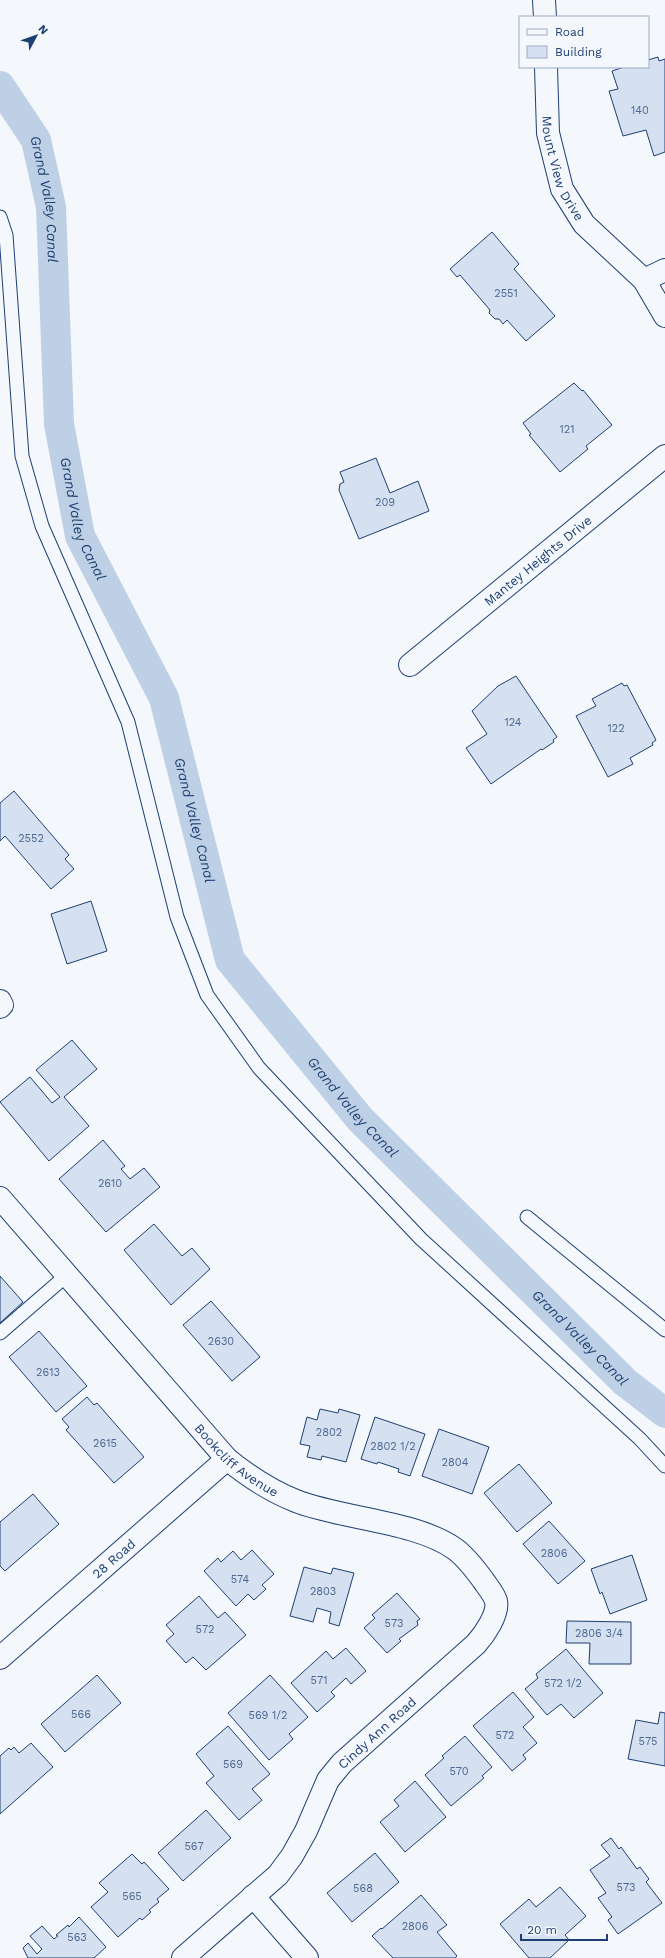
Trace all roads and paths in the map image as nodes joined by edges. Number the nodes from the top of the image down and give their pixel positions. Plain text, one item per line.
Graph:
1 (544, 0) edge
2 (545, 16) edge
3 (546, 68) edge
4 (0, 217) edge
5 (665, 270) edge
6 (644, 280) junction
7 (665, 316) edge
8 (665, 456) edge
9 (410, 666) dead end
10 (0, 1198) edge
11 (527, 1217) dead end
12 (67, 1275) junction
13 (665, 1330) edge
14 (0, 1333) edge
15 (226, 1459) junction
16 (665, 1466) edge
17 (476, 1644) joint
18 (0, 1658) edge
19 (253, 1896) junction
20 (183, 1958) edge
21 (307, 1958) edge

1 - 2 street
3 - 6 street, Mount View Drive
4 - 16 lane
5 - 6 street
6 - 7 street, Mount View Drive
8 - 9 street, Mantey Heights Drive
10 - 12 street, Bookcliff Avenue
11 - 13 lane
12 - 14 lane
12 - 15 street, Bookcliff Avenue
15 - 17 street, Bookcliff Avenue
15 - 18 street, 28 Road
17 - 19 street, Cindy Ann Road
19 - 20 street, Cindy Ann Road
19 - 21 street

